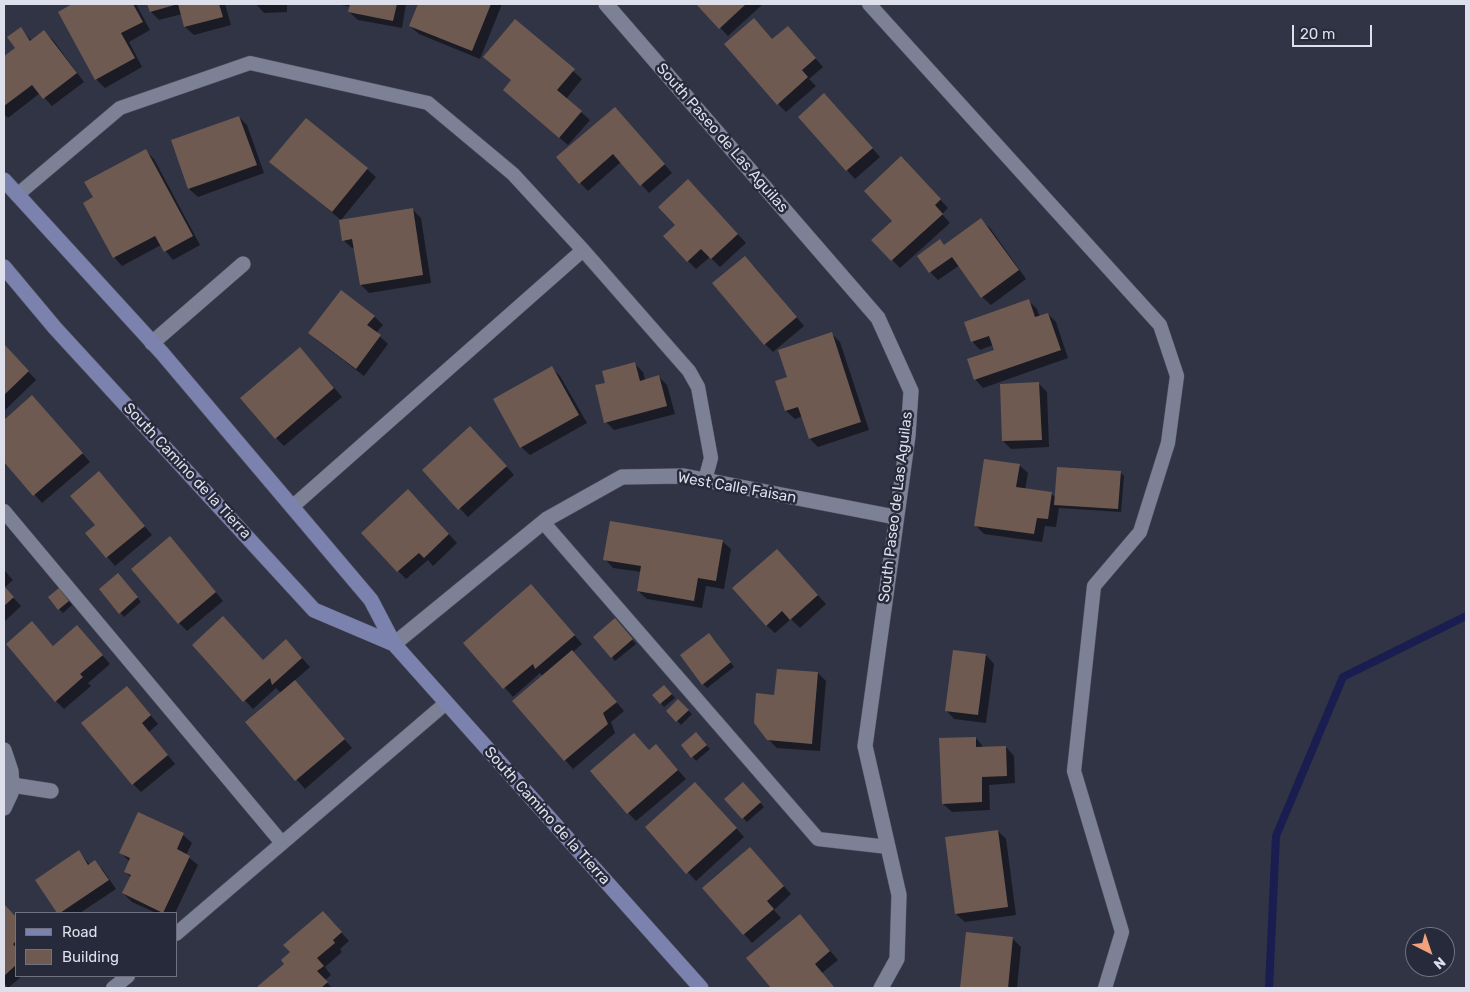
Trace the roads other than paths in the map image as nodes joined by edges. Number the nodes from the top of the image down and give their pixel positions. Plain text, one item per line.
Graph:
1 (606, 4) edge
2 (869, 4) edge
3 (4, 180) edge
4 (17, 195) junction
5 (583, 250) junction
6 (243, 264) dead end
7 (4, 267) edge
8 (152, 343) junction
9 (705, 480) junction
10 (292, 507) junction
11 (4, 511) edge
12 (895, 517) junction
13 (543, 522) junction
14 (394, 644) junction
15 (446, 703) junction
16 (4, 750) edge
17 (12, 789) junction
18 (51, 791) dead end
19 (4, 808) edge
20 (282, 843) junction
21 (888, 847) junction
22 (178, 932) edge
23 (127, 977) edge
24 (113, 988) edge
25 (700, 988) edge
26 (881, 988) edge
27 (1105, 988) edge

1 - 12 street, South Paseo de Las Aguilas
2 - 27 lane
3 - 4 street, South Camino de la Tierra
4 - 5 lane
4 - 8 street, South Camino de la Tierra
5 - 9 lane
5 - 10 lane
6 - 8 street
7 - 14 street, South Camino de la Tierra
8 - 10 street, South Camino de la Tierra
9 - 12 street, West Calle Faisan
9 - 13 street, West Calle Faisan
10 - 14 street, South Camino de la Tierra
11 - 20 lane
12 - 21 street, South Paseo de Las Aguilas
13 - 14 street, West Calle Faisan
13 - 21 lane
14 - 15 street, South Camino de la Tierra
15 - 20 lane
15 - 25 street, South Camino de la Tierra
16 - 17 street
17 - 18 street
17 - 19 street
20 - 22 lane
21 - 26 street, South Paseo de Las Aguilas
23 - 24 lane

